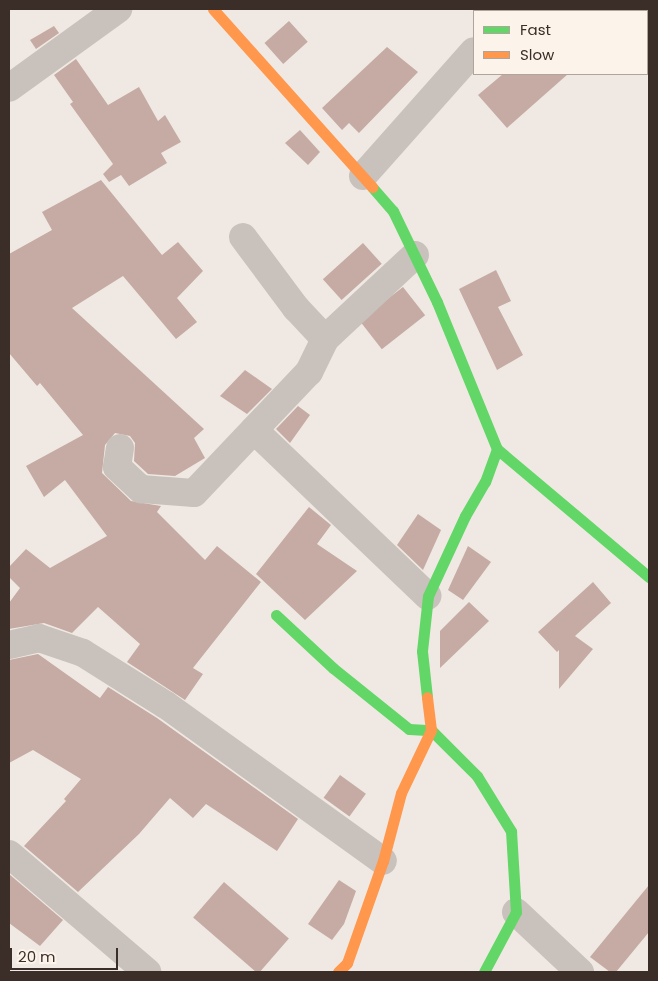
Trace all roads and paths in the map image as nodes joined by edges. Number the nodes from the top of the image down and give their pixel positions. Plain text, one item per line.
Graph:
1 (118, 9) edge
2 (213, 9) edge
3 (473, 52) edge
4 (9, 88) edge
5 (362, 176) junction
6 (243, 237) dead end
7 (415, 255) junction
8 (325, 339) junction
9 (254, 430) junction
10 (120, 448) dead end
11 (497, 449) junction
12 (649, 577) edge
13 (428, 596) junction
14 (276, 615) dead end
15 (10, 647) edge
16 (431, 730) junction
17 (9, 854) edge
18 (383, 861) junction
19 (516, 912) junction
20 (146, 972) edge
21 (338, 972) edge
22 (484, 972) edge
23 (580, 972) edge

1 - 4 street
2 - 5 street
3 - 5 street
5 - 7 street
6 - 8 street
7 - 8 street
7 - 11 street
8 - 9 street
9 - 10 street
9 - 13 street
11 - 12 street
11 - 13 street
13 - 16 street
14 - 16 street
15 - 18 street
16 - 18 street
16 - 19 street
17 - 20 street
18 - 21 street
19 - 22 street
19 - 23 street

